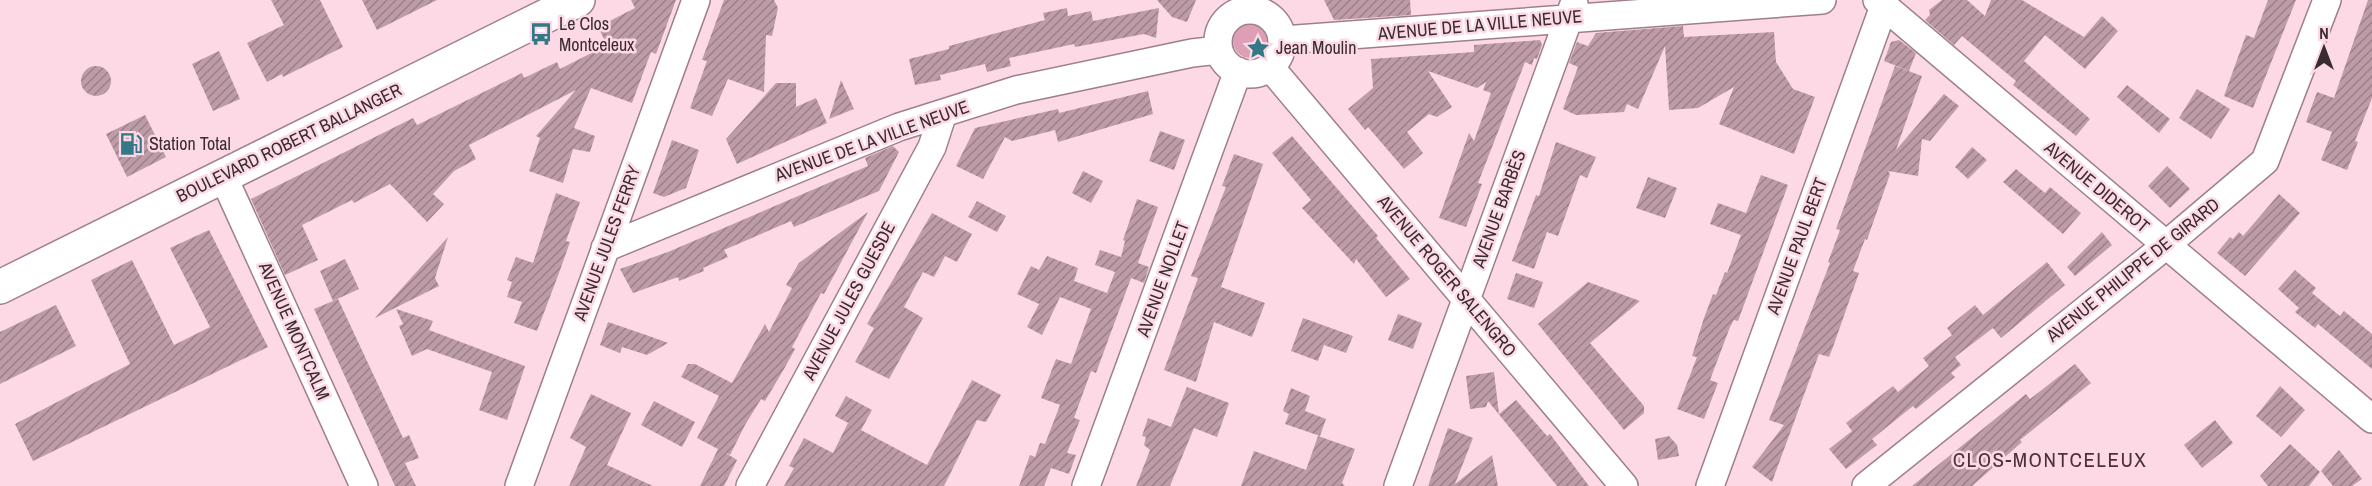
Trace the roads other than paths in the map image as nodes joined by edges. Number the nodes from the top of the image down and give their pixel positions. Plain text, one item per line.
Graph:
1 (578, 0) edge
2 (696, 0) edge
3 (1822, 0) edge
4 (2327, 0) edge
5 (1881, 3) edge
6 (1265, 6) edge
7 (1222, 9) edge
8 (1572, 9) edge
9 (1283, 40) junction
10 (1219, 50) junction
11 (1270, 67) junction
12 (1238, 72) junction
13 (943, 113) junction
14 (223, 176) junction
15 (2166, 245) junction
16 (605, 248) junction
17 (0, 287) edge
18 (1466, 300) junction
19 (2372, 419) edge
20 (364, 486) edge
21 (519, 486) edge
22 (750, 486) edge
23 (1086, 486) edge
24 (1398, 486) edge
25 (1624, 486) edge
26 (1710, 486) edge
27 (1866, 486) edge

1 - 14 main road, BOULEVARD ROBERT BALLANGER
2 - 16 street, AVENUE JULES FERRY
3 - 8 street, AVENUE DE LA VILLE NEUVE
4 - 15 street, AVENUE PHILIPPE DE GIRARD
5 - 15 street, AVENUE DIDEROT
5 - 26 street, AVENUE PAUL BERT
6 - 7 street
6 - 9 street
7 - 10 street
8 - 9 street, AVENUE DE LA VILLE NEUVE
8 - 18 street, AVENUE BARBÈS
9 - 11 street
10 - 12 street
10 - 13 street, AVENUE DE LA VILLE NEUVE
11 - 12 street
11 - 18 street, AVENUE ROGER SALENGRO
12 - 23 street, AVENUE NOLLET
13 - 16 street, AVENUE DE LA VILLE NEUVE
13 - 22 street, AVENUE JULES GUESDE
14 - 17 main road, BOULEVARD ROBERT BALLANGER
14 - 20 street, AVENUE MONTCALM
15 - 19 street, AVENUE DIDEROT
15 - 27 street, AVENUE PHILIPPE DE GIRARD
16 - 21 street, AVENUE JULES FERRY
18 - 24 street, AVENUE BARBÈS
18 - 25 street, AVENUE ROGER SALENGRO

